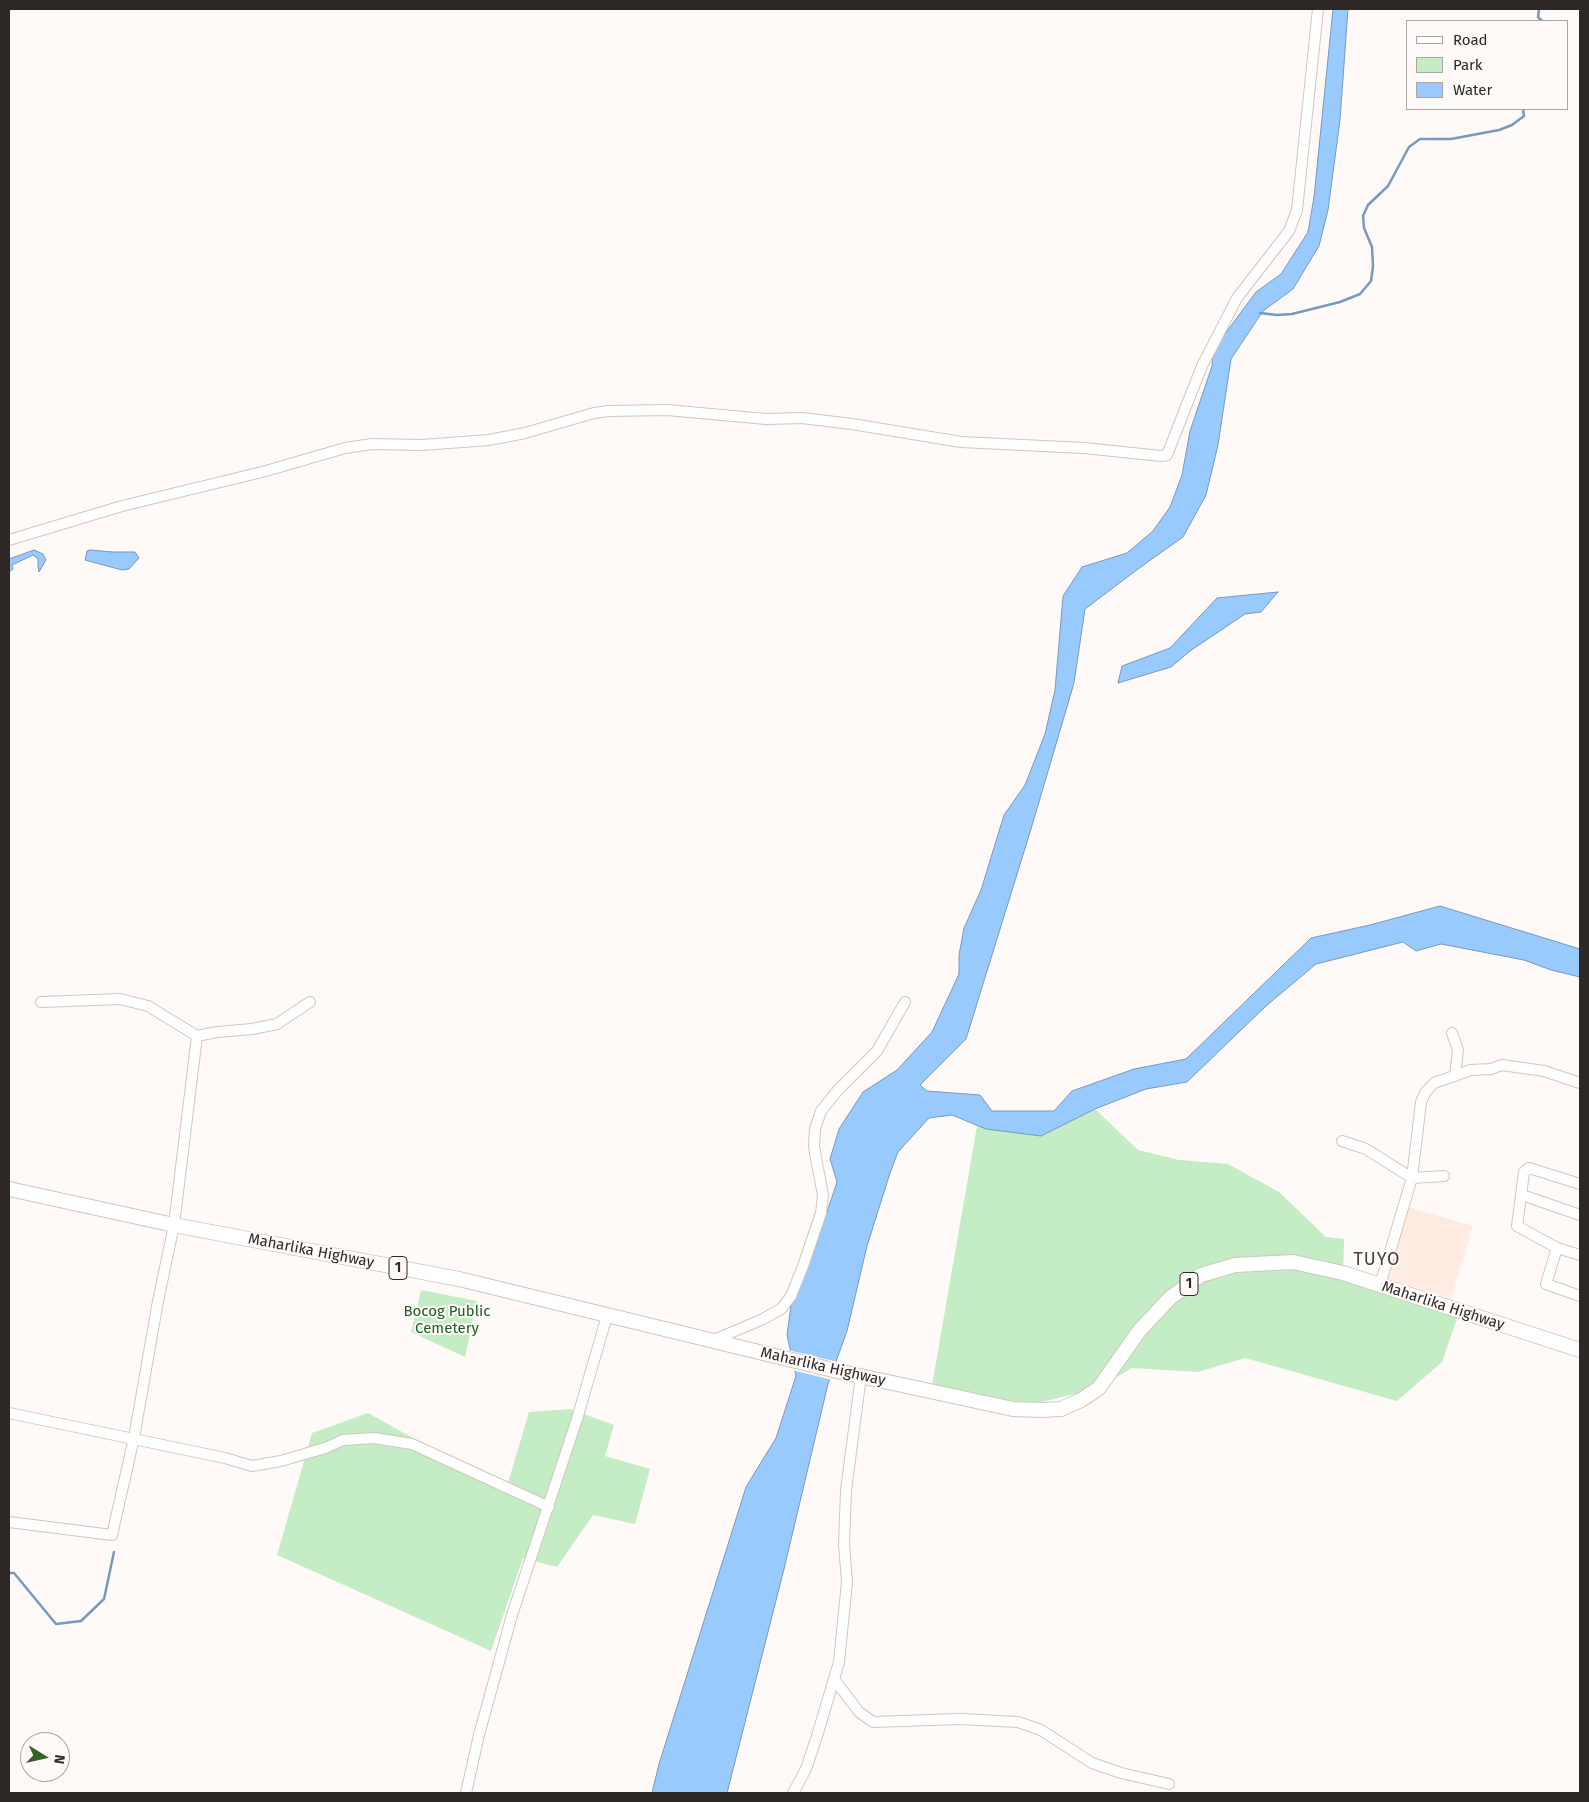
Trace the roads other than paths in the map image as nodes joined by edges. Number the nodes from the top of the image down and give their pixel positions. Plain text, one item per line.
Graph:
1 (1318, 9) edge
2 (9, 540) edge
3 (41, 1002) dead end
4 (310, 1002) dead end
5 (905, 1002) dead end
6 (1452, 1034) dead end
7 (197, 1036) junction
8 (1455, 1076) junction
9 (1580, 1083) edge
10 (1342, 1140) dead end
11 (1444, 1176) dead end
12 (1412, 1178) junction
13 (1580, 1184) edge
14 (9, 1189) edge
15 (1522, 1195) junction
16 (1580, 1215) edge
17 (174, 1225) junction
18 (1556, 1248) junction
19 (1580, 1255) edge
20 (1380, 1285) junction
21 (1580, 1296) edge
22 (607, 1316) junction
23 (711, 1341) junction
24 (1580, 1349) edge
25 (862, 1376) junction
26 (9, 1413) edge
27 (134, 1438) junction
28 (549, 1507) junction
29 (9, 1522) edge
30 (834, 1678) junction
31 (1169, 1784) dead end
32 (466, 1793) edge
33 (793, 1793) edge

1 - 2 street
3 - 7 street
4 - 7 street
5 - 23 street
6 - 8 street
7 - 17 street
8 - 9 street
8 - 12 street
10 - 12 street
11 - 12 street
12 - 20 street
13 - 15 street
14 - 17 highway, Maharlika Highway / 1
15 - 16 street
15 - 18 street
17 - 22 highway, Maharlika Highway / 1
17 - 27 street
18 - 19 street
18 - 21 street
20 - 24 highway, Maharlika Highway / 1
20 - 25 highway, Maharlika Highway / 1
22 - 23 highway, Maharlika Highway / 1
22 - 28 street
23 - 25 highway, Maharlika Highway / 1
25 - 30 street
26 - 27 street
27 - 28 street
27 - 29 street
28 - 32 street
30 - 31 street
30 - 33 street

